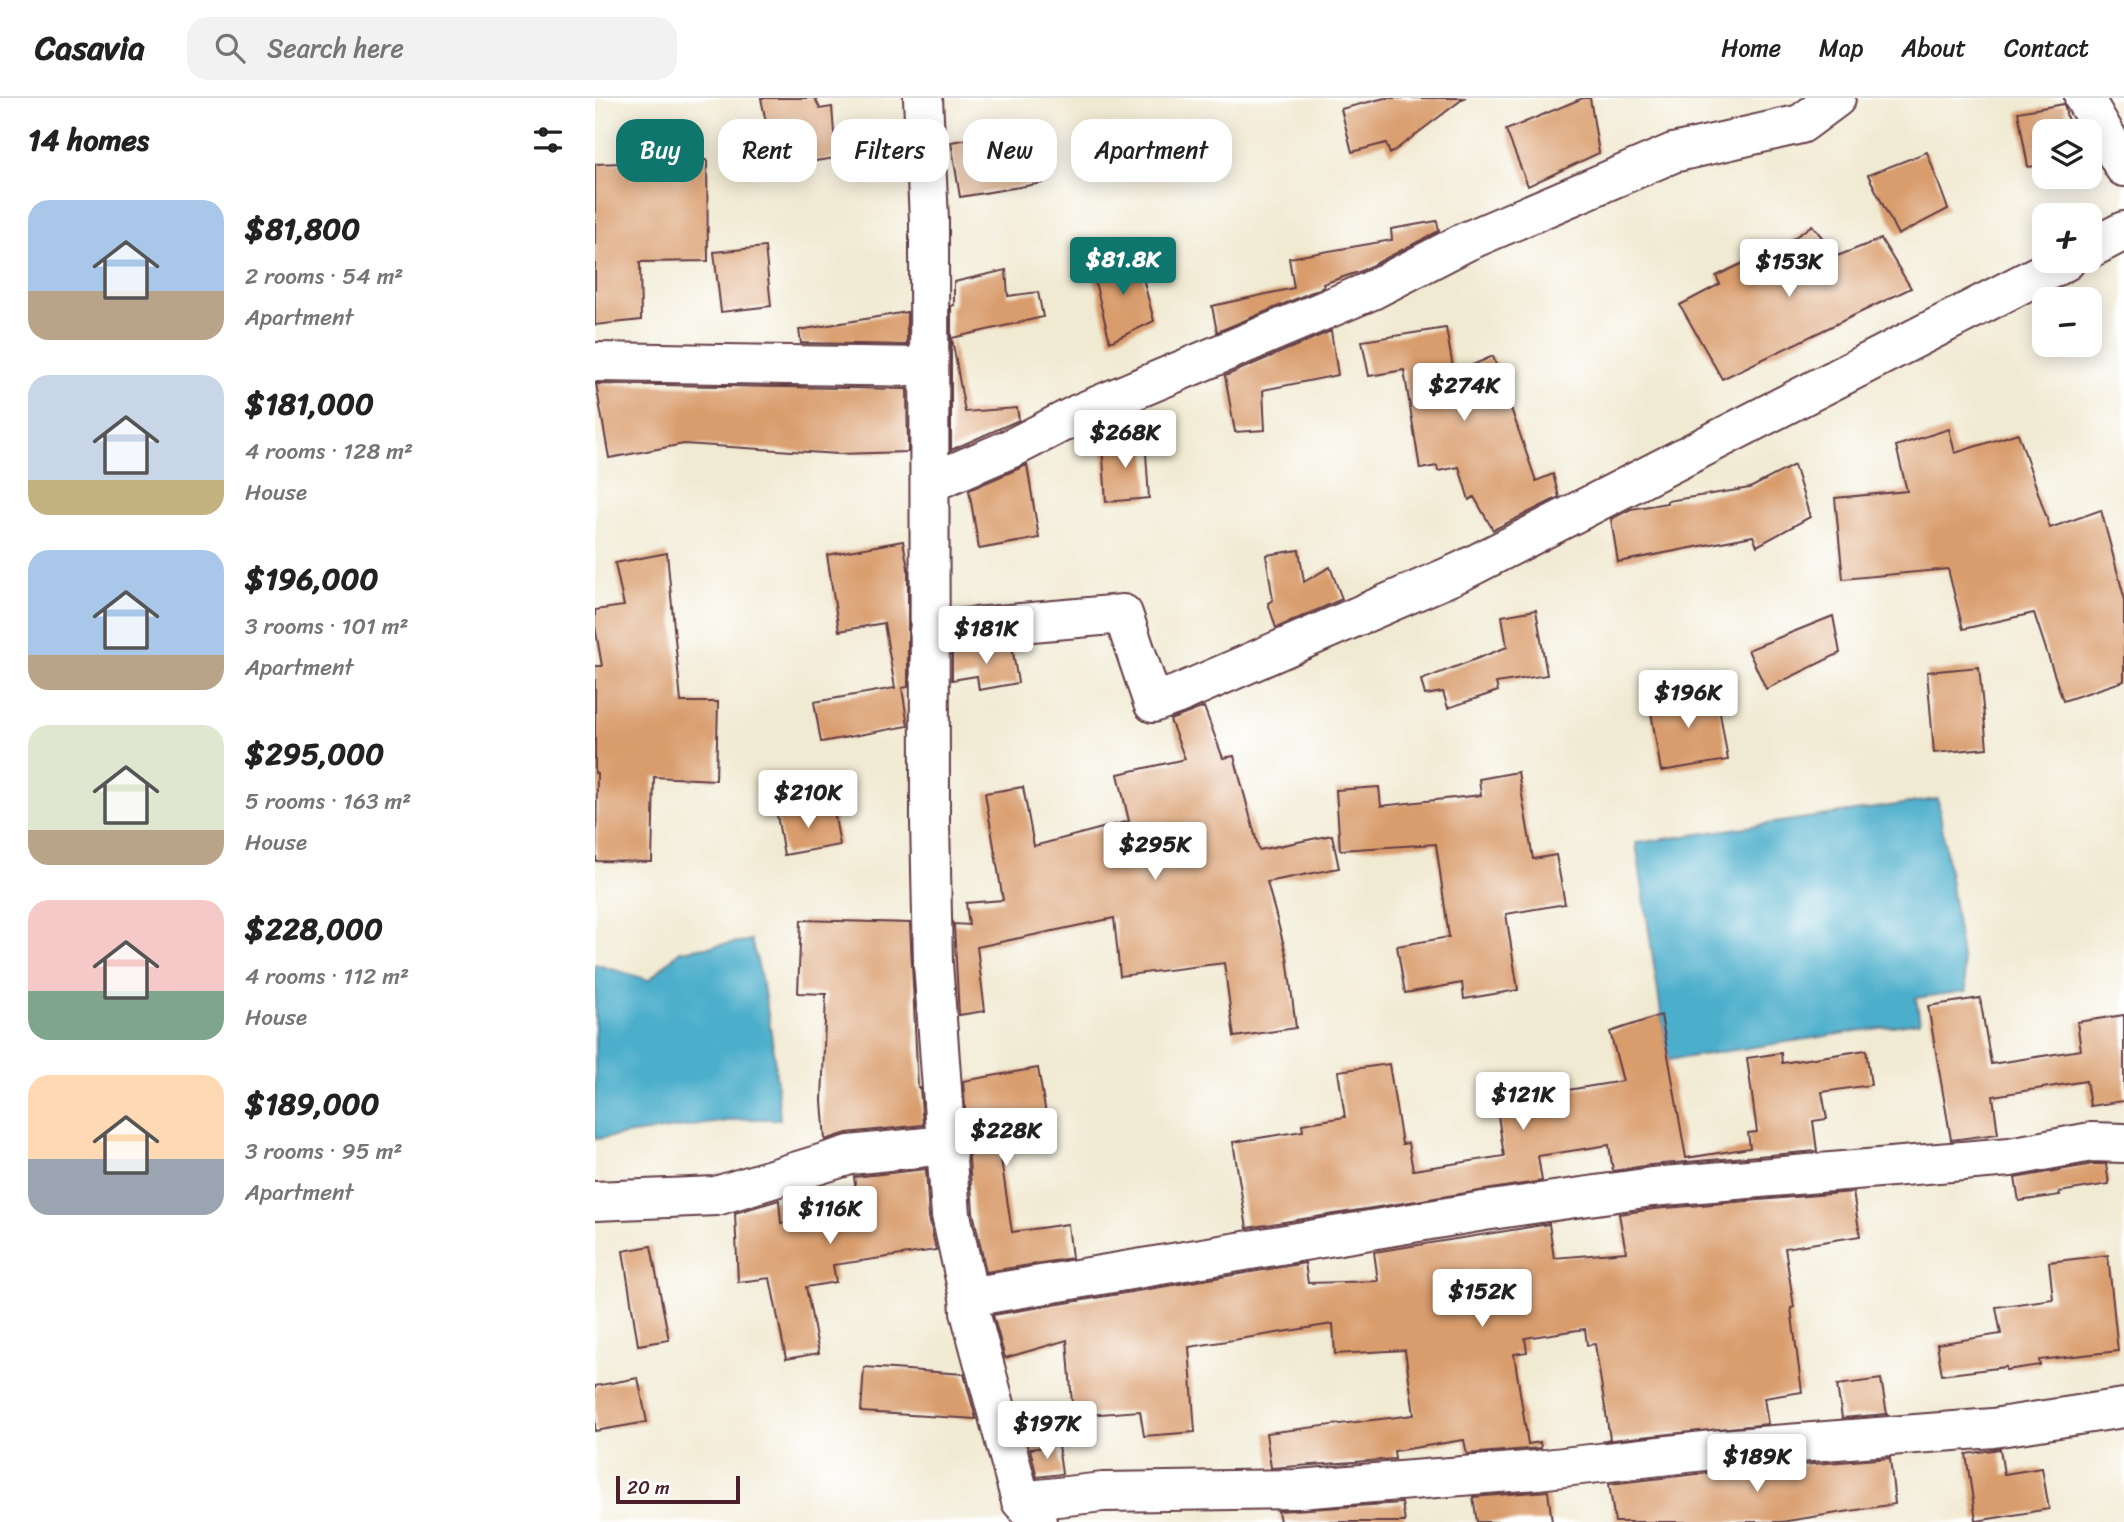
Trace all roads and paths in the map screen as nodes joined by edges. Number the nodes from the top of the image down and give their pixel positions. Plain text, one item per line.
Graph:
1 (923, 98) edge
2 (1836, 98) edge
3 (2084, 98) edge
4 (2124, 167) edge
5 (2124, 231) edge
6 (2102, 242) edge
7 (2043, 273) edge
8 (595, 362) edge
9 (928, 368) junction
10 (930, 483) junction
11 (929, 631) junction
12 (2124, 1143) edge
13 (945, 1145) junction
14 (595, 1201) edge
15 (969, 1297) junction
16 (2124, 1408) edge
17 (1029, 1512) edge

1 - 9 street
2 - 10 street
3 - 4 street
5 - 6 street
7 - 11 street
8 - 9 street
9 - 10 street
10 - 11 street
11 - 13 street
12 - 15 street
13 - 14 street
13 - 15 street
15 - 17 street
16 - 17 street

